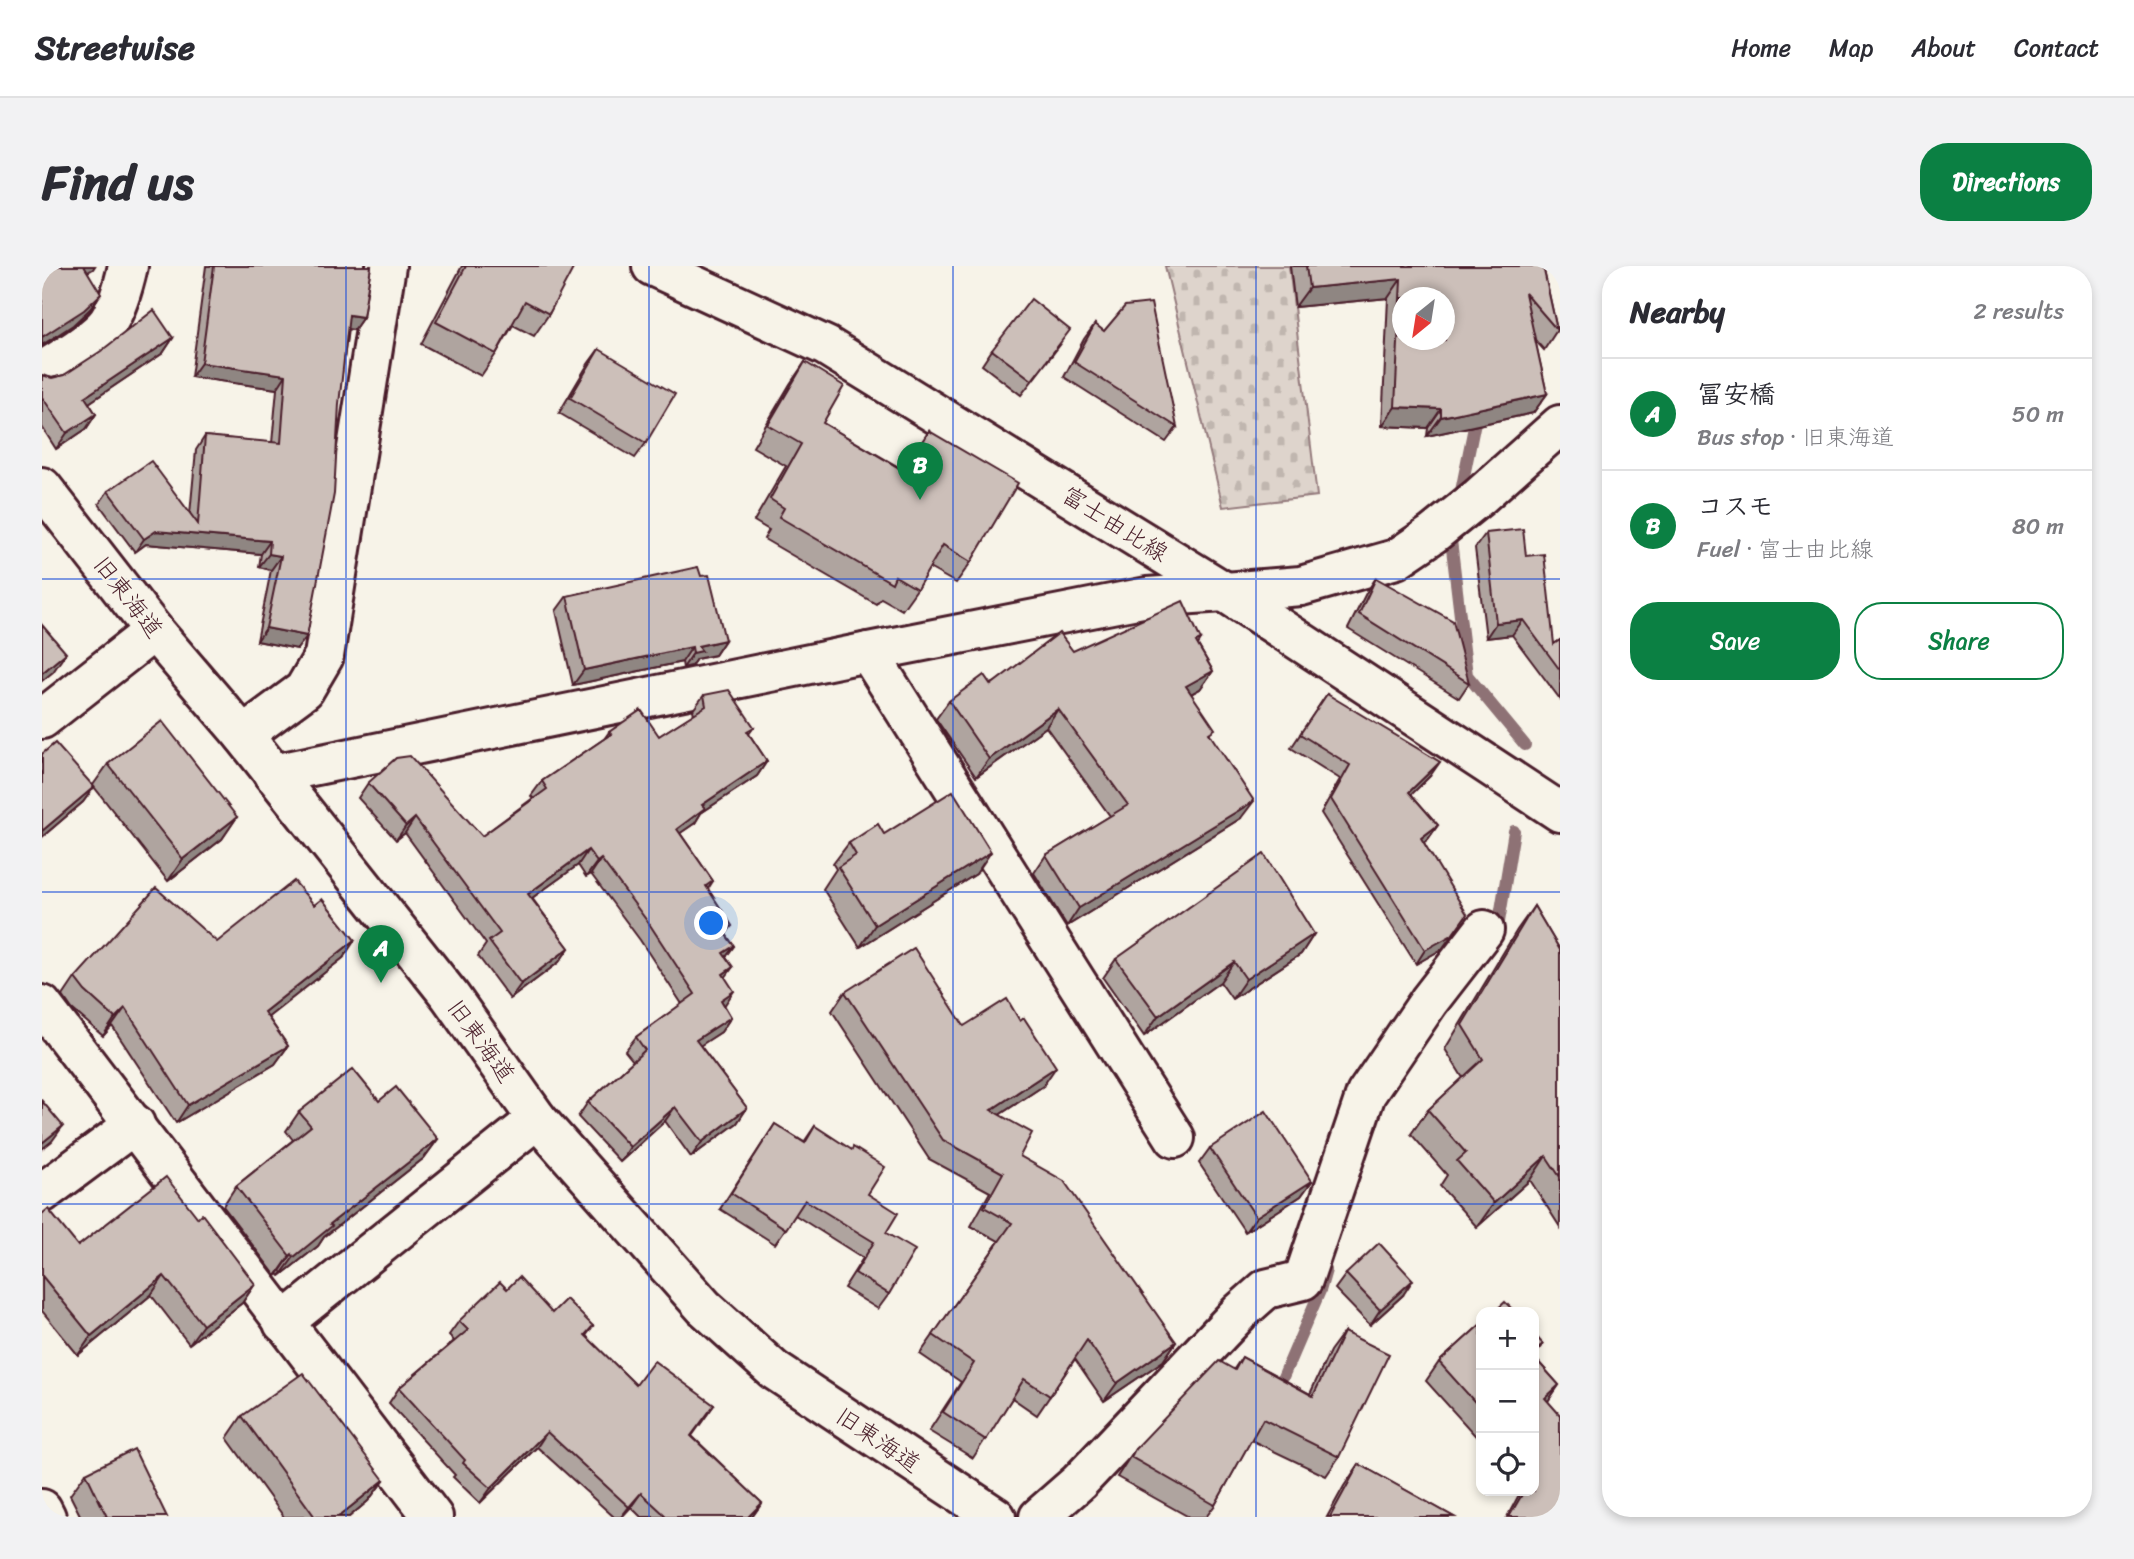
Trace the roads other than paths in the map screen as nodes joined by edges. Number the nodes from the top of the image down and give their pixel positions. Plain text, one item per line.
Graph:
1 (128, 266) edge
2 (386, 266) edge
3 (652, 266) edge
4 (42, 371) edge
5 (1560, 425) edge
6 (42, 486) edge
7 (1225, 592) junction
8 (154, 631) junction
9 (868, 652) junction
10 (42, 719) edge
11 (243, 734) junction
12 (273, 774) junction
13 (1560, 812) edge
14 (1484, 930) dead end
15 (42, 1005) edge
16 (537, 1119) junction
17 (135, 1124) junction
18 (1175, 1138) dead end
19 (42, 1194) edge
20 (283, 1323) junction
21 (42, 1509) edge
22 (46, 1517) edge
23 (433, 1517) edge
24 (996, 1517) edge
25 (1039, 1517) edge

1 - 4 street
2 - 11 street
3 - 7 street, 富士由比線
5 - 7 street
6 - 8 street, 旧東海道
7 - 9 street
7 - 13 street, 富士由比線
8 - 10 street
8 - 11 street, 旧東海道
9 - 12 street
9 - 18 street
11 - 12 street, 旧東海道
12 - 16 street, 旧東海道
14 - 25 street
15 - 17 street
16 - 20 street
16 - 24 street, 旧東海道
17 - 19 street
17 - 20 street
20 - 23 street
21 - 22 street

